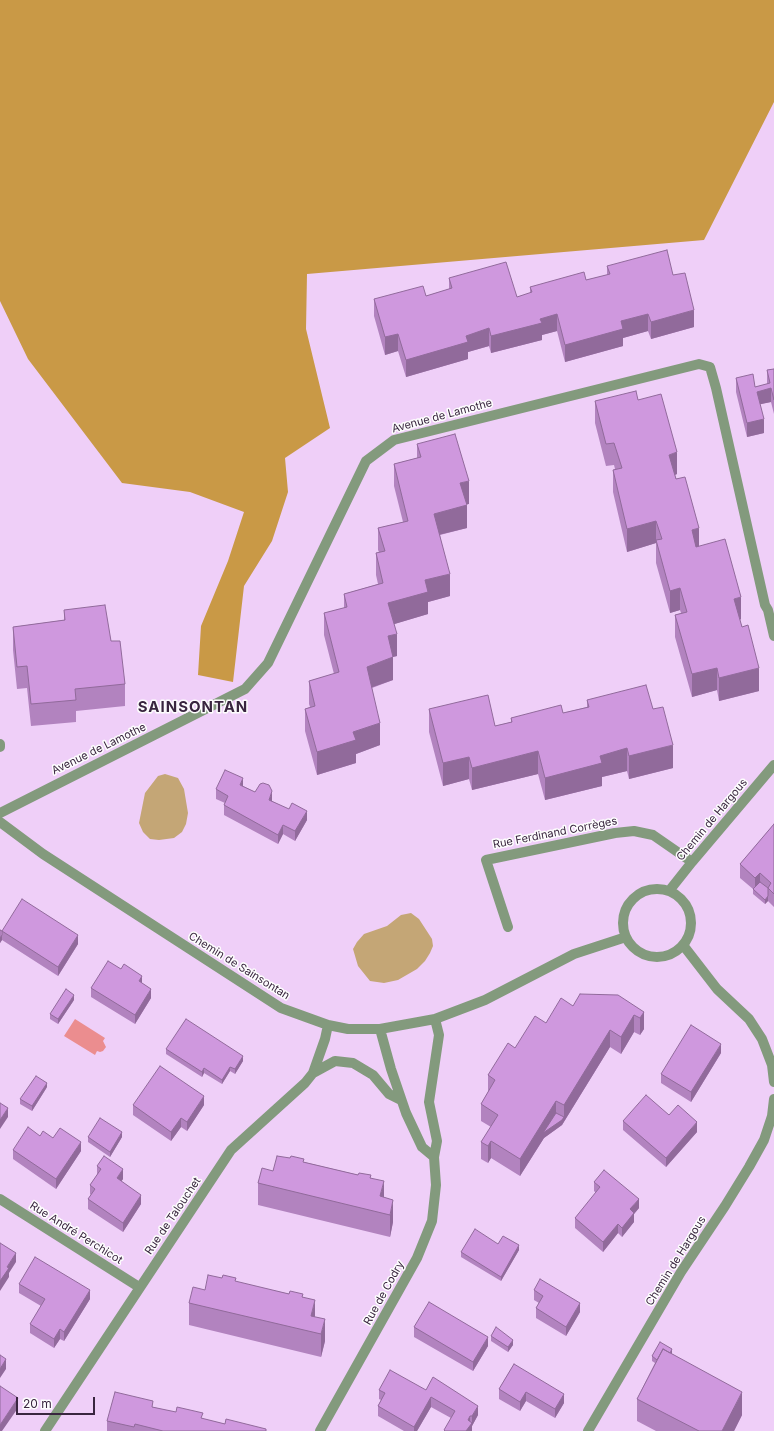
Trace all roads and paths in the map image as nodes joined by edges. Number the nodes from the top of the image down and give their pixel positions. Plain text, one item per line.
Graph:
1 (774, 636) edge
2 (0, 744) edge
3 (0, 747) edge
4 (774, 765) edge
5 (0, 812) edge
6 (0, 822) edge
7 (692, 862) junction
8 (669, 891) junction
9 (508, 927) dead end
10 (626, 937) junction
11 (683, 945) junction
12 (435, 1019) junction
13 (328, 1025) junction
14 (380, 1029) junction
15 (313, 1074) junction
16 (774, 1082) edge
17 (774, 1099) edge
18 (401, 1100) junction
19 (434, 1157) junction
20 (0, 1199) edge
21 (140, 1287) junction
22 (45, 1431) edge
23 (320, 1431) edge
24 (588, 1431) edge

1 - 5 street, Avenue de Lamothe
2 - 3 street
4 - 7 street, Chemin de Hargous
6 - 13 street, Chemin de Sainsontan
7 - 8 street, Chemin de Hargous
7 - 9 street, Rue Ferdinand Corrèges
8 - 10 street
8 - 11 street
10 - 11 street
10 - 12 street, Chemin de Sainsontan
11 - 16 street
12 - 14 street, Chemin de Sainsontan
12 - 19 street, Rue de Codry
13 - 14 street, Chemin de Sainsontan
13 - 15 street, Rue de Talouchet
14 - 18 street
15 - 18 street
15 - 21 street, Rue de Talouchet
17 - 24 street, Chemin de Hargous
18 - 19 street
19 - 23 street, Rue de Codry
20 - 21 street, Rue André Perchicot
21 - 22 street, Rue de Talouchet

